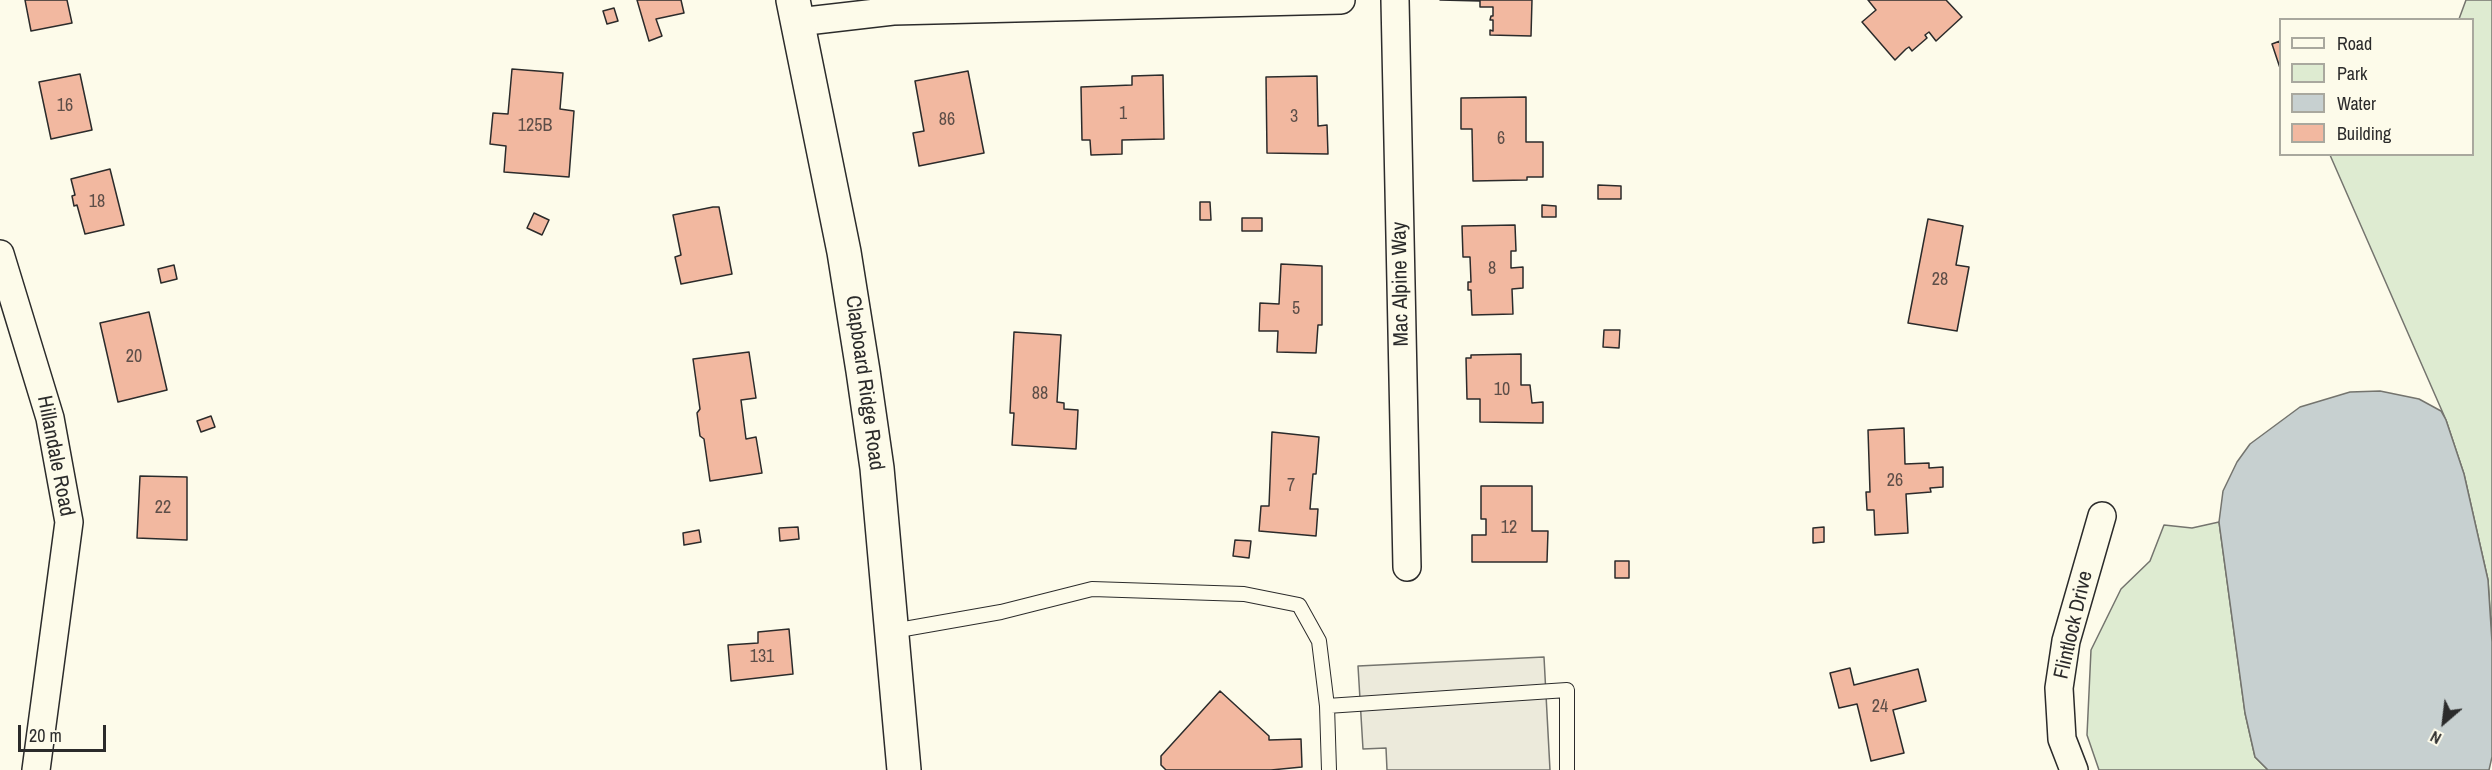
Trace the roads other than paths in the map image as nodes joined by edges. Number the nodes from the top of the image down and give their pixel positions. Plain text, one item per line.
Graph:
1 (1341, 0) edge
2 (1395, 0) edge
3 (796, 11) edge
4 (0, 254) edge
5 (2102, 516) dead end
6 (1407, 567) dead end
7 (893, 631) junction
8 (1327, 706) junction
9 (36, 770) edge
10 (904, 770) edge
11 (1329, 770) edge
12 (1567, 770) edge
13 (2074, 770) edge

1 - 3 street
2 - 6 street, Mac Alpine Way
3 - 7 main road, Clapboard Ridge Road
4 - 9 street, Hillandale Road
5 - 13 street, Flintlock Drive
7 - 8 lane
7 - 10 main road, Clapboard Ridge Road
8 - 11 lane
8 - 12 lane

